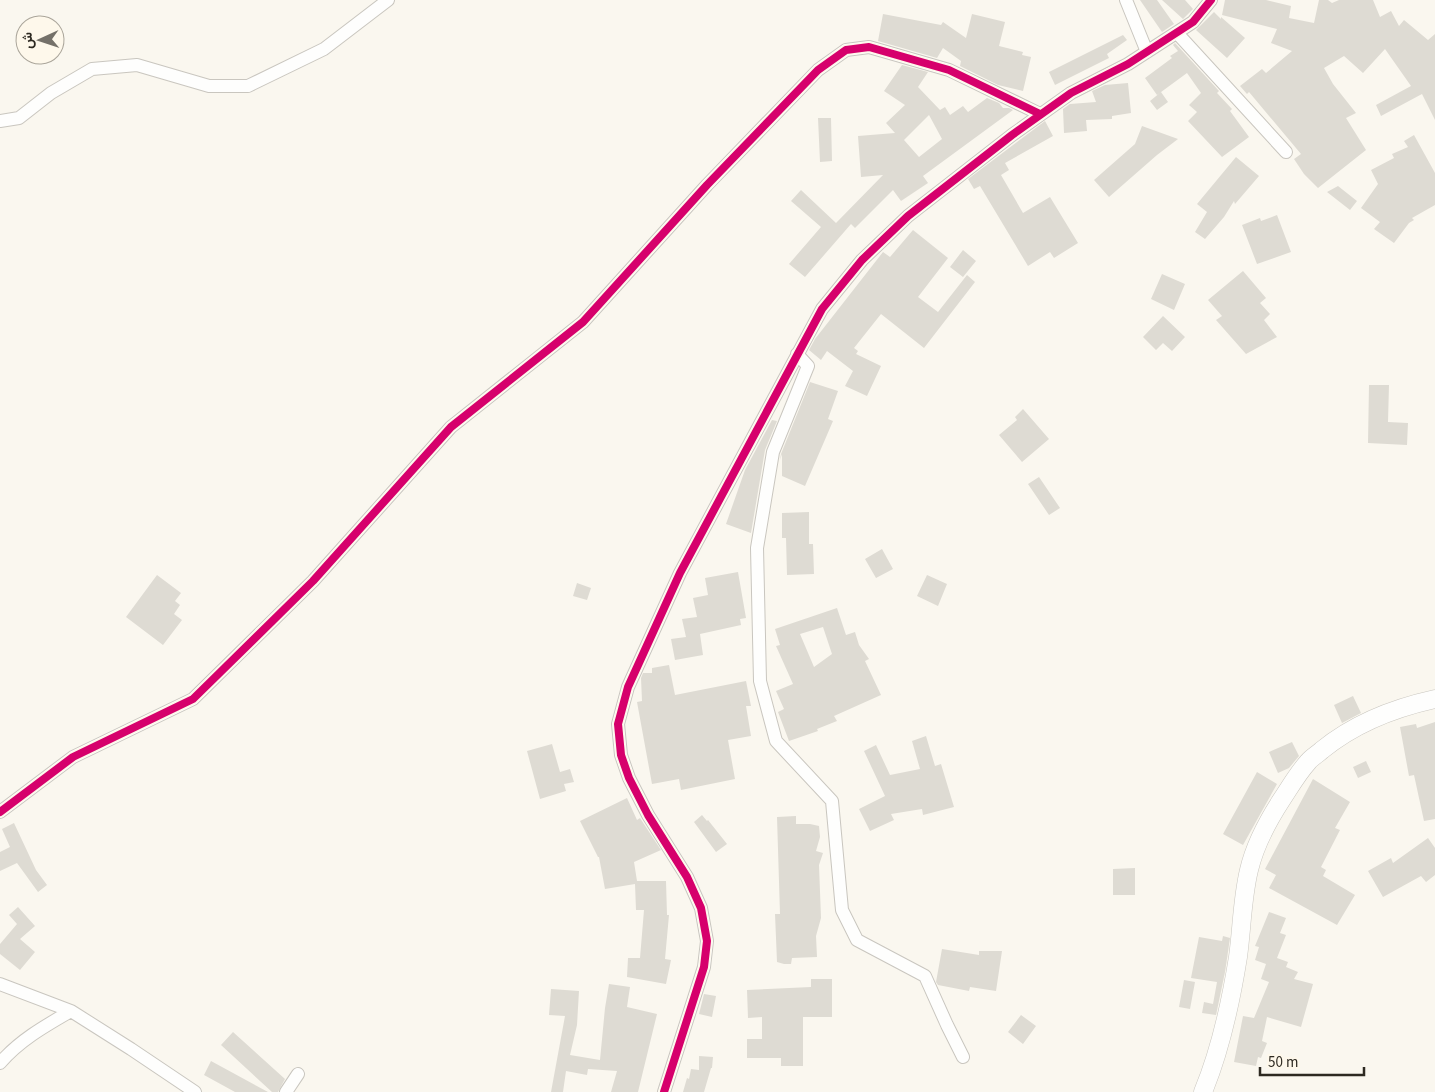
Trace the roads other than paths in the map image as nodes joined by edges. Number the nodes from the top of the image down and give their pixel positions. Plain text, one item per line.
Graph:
1 (388, 0) edge
2 (1126, 0) edge
3 (1211, 0) edge
4 (1177, 33) junction
5 (1147, 52) junction
6 (1040, 114) junction
7 (0, 121) edge
8 (1286, 152) dead end
9 (797, 354) junction
10 (1433, 701) edge
11 (0, 812) edge
12 (0, 984) edge
13 (71, 1011) junction
14 (963, 1057) dead end
15 (0, 1063) edge
16 (298, 1074) dead end
17 (195, 1092) edge
18 (286, 1092) edge
19 (664, 1092) edge
20 (1203, 1092) edge

1 - 7 street
2 - 5 street
3 - 4 street
4 - 5 street
4 - 8 street
5 - 6 street
6 - 9 street
6 - 11 street
9 - 14 street
9 - 19 street
10 - 20 main road
12 - 13 street
13 - 15 street
13 - 17 street
16 - 18 street

